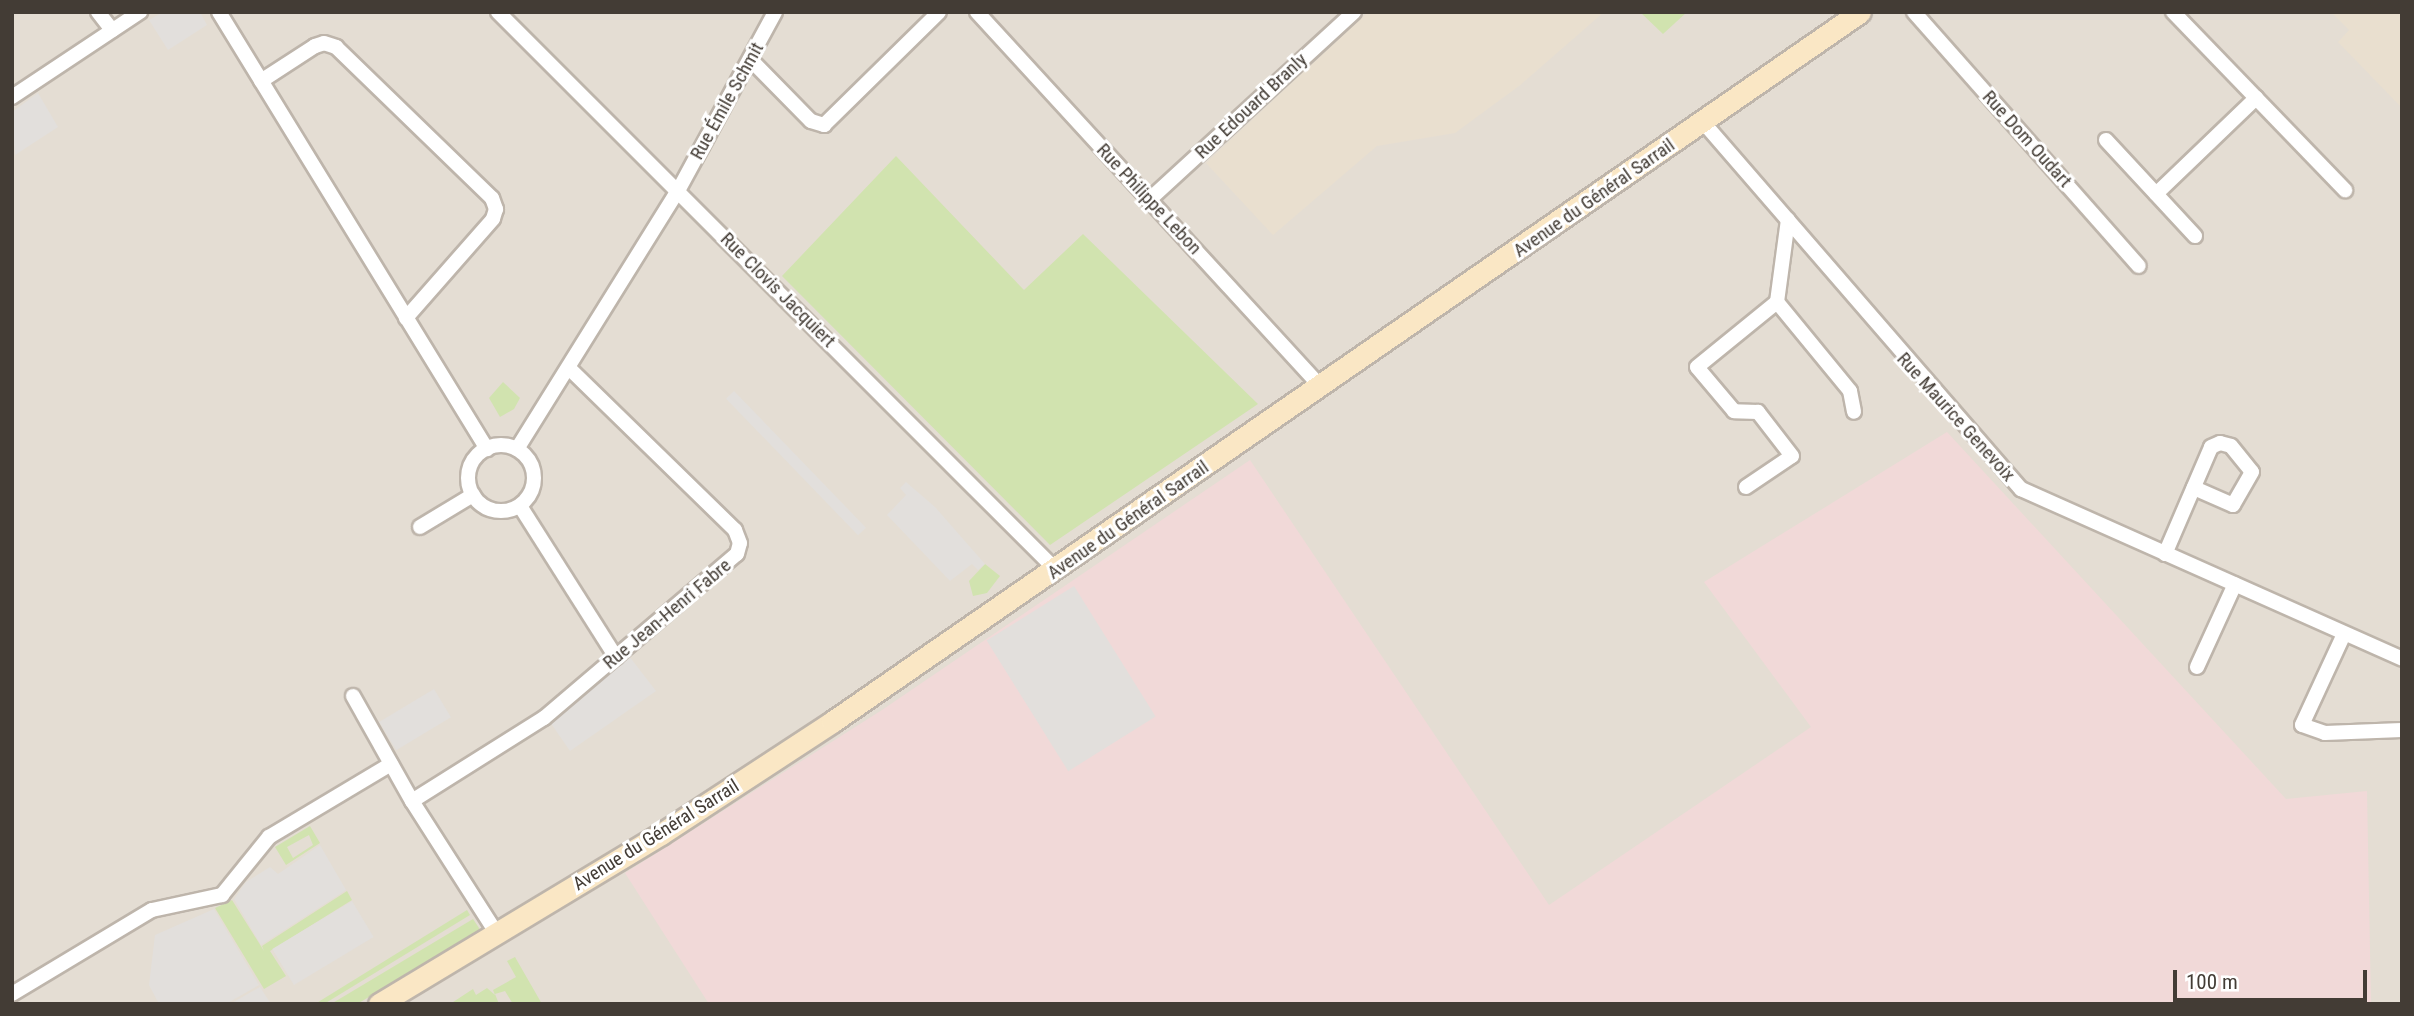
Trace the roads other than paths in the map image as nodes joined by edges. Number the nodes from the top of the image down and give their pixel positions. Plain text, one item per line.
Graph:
1 (98, 12) edge
2 (140, 12) edge
3 (219, 12) edge
4 (498, 12) edge
5 (775, 12) edge
6 (939, 12) edge
7 (1354, 12) edge
8 (1860, 12) edge
9 (1914, 12) edge
10 (2173, 12) edge
11 (982, 14) edge
12 (112, 30) junction
13 (750, 59) junction
14 (261, 80) junction
15 (12, 97) edge
16 (2256, 98) junction
17 (1703, 122) junction
18 (2106, 140) dead end
19 (679, 190) junction
20 (2345, 190) dead end
21 (2156, 194) junction
22 (1149, 200) junction
23 (1788, 220) junction
24 (2195, 236) dead end
25 (2139, 266) dead end
26 (1777, 302) junction
27 (406, 318) junction
28 (570, 369) junction
29 (1321, 387) junction
30 (1854, 412) dead end
31 (487, 449) junction
32 (517, 449) junction
33 (1746, 487) dead end
34 (2194, 488) junction
35 (473, 495) junction
36 (520, 506) junction
37 (420, 527) dead end
38 (2165, 554) junction
39 (1056, 570) junction
40 (2235, 584) junction
41 (2344, 634) junction
42 (616, 657) junction
43 (2402, 659) edge
44 (2197, 667) dead end
45 (353, 696) dead end
46 (2402, 730) edge
47 (391, 764) junction
48 (412, 801) junction
49 (497, 934) junction
50 (12, 994) edge
51 (379, 1004) edge

1 - 12 street
2 - 12 street
3 - 14 street
4 - 19 street, Rue Clovis Jacquiert
5 - 13 street, Rue Émile Schmit
6 - 13 street
7 - 22 street, Rue Edouard Branly
8 - 17 main road, Avenue du Général Sarrail
9 - 25 street, Rue Dom Oudart
10 - 16 street
11 - 22 street, Rue Philippe Lebon
12 - 15 street
13 - 19 street, Rue Émile Schmit
14 - 27 street
14 - 27 street
16 - 20 street
16 - 21 street
17 - 23 street, Rue Maurice Genevoix
17 - 29 main road, Avenue du Général Sarrail
18 - 21 street
19 - 28 street
19 - 39 street, Rue Clovis Jacquiert
21 - 24 street
22 - 29 street, Rue Philippe Lebon
23 - 26 street
23 - 38 street, Rue Maurice Genevoix
26 - 30 street
26 - 33 street
27 - 31 street
28 - 32 street
28 - 42 street, Rue Jean-Henri Fabre
29 - 39 main road, Avenue du Général Sarrail
31 - 32 street
31 - 35 street
32 - 36 street
34 - 34 street
34 - 38 street
35 - 36 street
35 - 37 street
36 - 42 street
38 - 40 street, Rue Maurice Genevoix
39 - 49 main road, Avenue du Général Sarrail
40 - 41 street, Rue Maurice Genevoix
40 - 44 street
41 - 43 street, Rue Maurice Genevoix
41 - 46 street
42 - 48 street, Rue Jean-Henri Fabre
45 - 47 street
47 - 48 street
47 - 50 street
48 - 49 street
49 - 51 main road, Avenue du Général Sarrail

